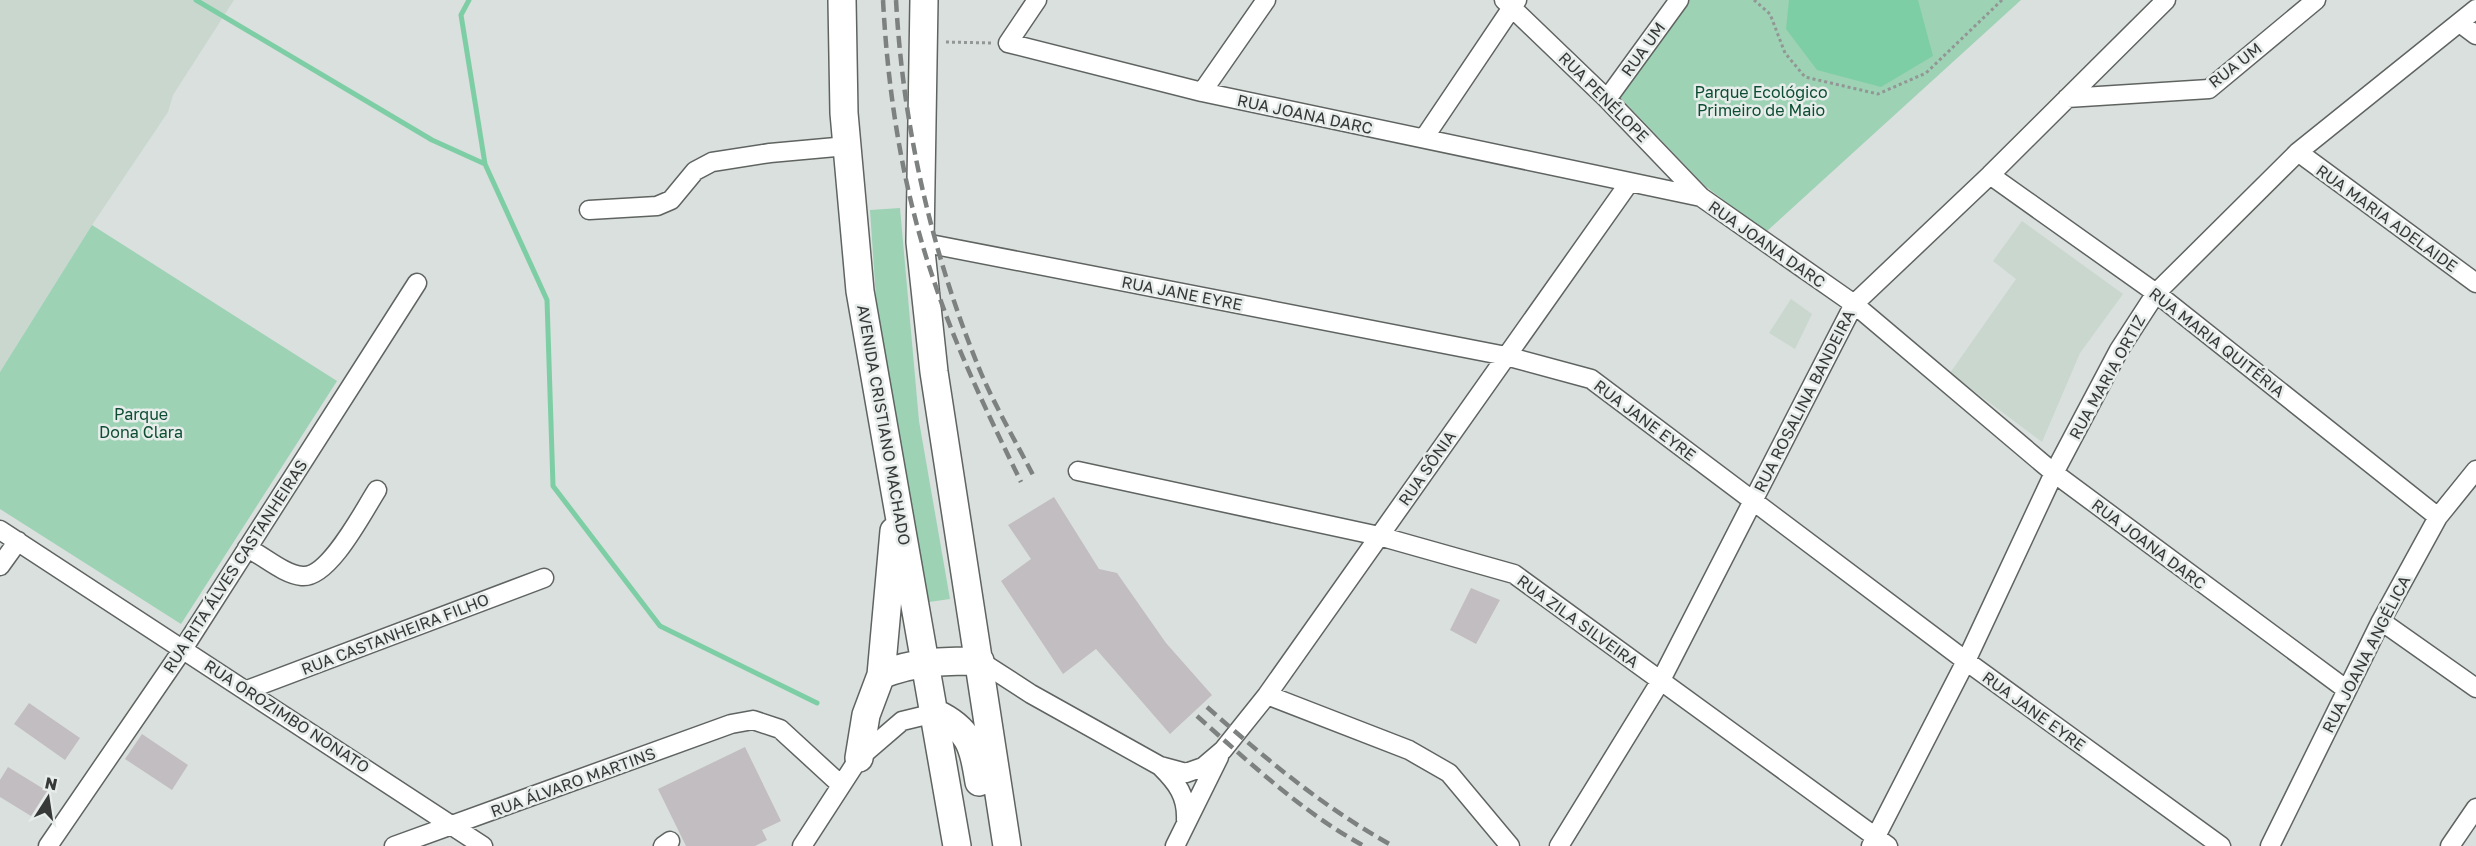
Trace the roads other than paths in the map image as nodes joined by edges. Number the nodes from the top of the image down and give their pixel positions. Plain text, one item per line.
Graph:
1 (842, 0) edge
2 (924, 0) edge
3 (1037, 0) edge
4 (1266, 0) edge
5 (1679, 0) edge
6 (2166, 0) edge
7 (2316, 0) edge
8 (1511, 2) edge
9 (2476, 9) edge
10 (2460, 23) junction
11 (2476, 35) edge
12 (1202, 92) junction
13 (2067, 98) junction
14 (1607, 99) junction
15 (1424, 138) junction
16 (847, 146) junction
17 (2298, 152) junction
18 (1990, 175) junction
19 (1629, 183) junction
20 (1701, 197) junction
21 (589, 210) dead end
22 (920, 242) junction
23 (417, 283) dead end
24 (2476, 283) edge
25 (2156, 293) junction
26 (1854, 304) junction
27 (1506, 356) junction
28 (2476, 470) edge
29 (1078, 471) dead end
30 (2054, 473) junction
31 (377, 490) dead end
32 (897, 494) junction
33 (1753, 503) junction
34 (2438, 517) junction
35 (0, 530) edge
36 (1379, 536) junction
37 (18, 541) junction
38 (247, 549) junction
39 (0, 566) edge
40 (544, 578) dead end
41 (2381, 621) junction
42 (183, 649) junction
43 (926, 661) junction
44 (980, 661) junction
45 (1966, 661) junction
46 (881, 675) junction
47 (1660, 682) junction
48 (2476, 688) edge
49 (247, 690) junction
50 (2347, 690) junction
51 (1267, 695) junction
52 (935, 712) junction
53 (1222, 750) junction
54 (860, 758) junction
55 (1160, 766) junction
56 (841, 785) junction
57 (2476, 808) edge
58 (1186, 822) junction
59 (454, 825) junction
60 (1566, 843) edge
61 (1878, 843) edge
62 (2272, 845) edge
63 (48, 846) edge
64 (394, 846) edge
65 (483, 846) edge
66 (802, 846) edge
67 (957, 846) edge
68 (989, 846) edge
69 (1007, 846) edge
70 (1175, 846) edge
71 (1510, 846) edge
72 (2221, 846) edge
73 (2450, 846) edge

1 - 16 highway, AVENIDA CRISTIANO MACHADO
2 - 22 highway
3 - 12 street, RUA JOANA DARC
4 - 12 street
5 - 14 street, RUA UM
6 - 13 street, RUA ROSALINA BANDEIRA
7 - 13 street, RUA UM
8 - 14 street, RUA PENÉLOPE
8 - 15 street
9 - 10 street, RUA MARIA ORTIZ
10 - 11 street
10 - 17 street, RUA MARIA ORTIZ
12 - 15 street, RUA JOANA DARC
13 - 18 street, RUA ROSALINA BANDEIRA
14 - 20 street, RUA PENÉLOPE
15 - 19 street, RUA JOANA DARC
16 - 21 street
16 - 32 highway, AVENIDA CRISTIANO MACHADO
17 - 24 street, RUA MARIA ADELAIDE
17 - 25 street, RUA MARIA ORTIZ
18 - 25 street, RUA MARIA QUITÉRIA
18 - 26 street, RUA ROSALINA BANDEIRA
19 - 20 street, RUA JOANA DARC
19 - 27 street, RUA SÔNIA
20 - 26 street, RUA JOANA DARC
22 - 27 street, RUA JANE EYRE
22 - 44 highway
23 - 38 street, RUA RITA ÁLVES CASTANHEIRAS
25 - 30 street, RUA MARIA ORTIZ
25 - 34 street, RUA MARIA QUITÉRIA
26 - 30 street, RUA JOANA DARC
26 - 33 street, RUA ROSALINA BANDEIRA
27 - 33 street, RUA JANE EYRE
27 - 36 street, RUA SÔNIA
28 - 34 street, RUA JOANA ANGÉLICA
29 - 36 street, RUA ZILA SILVEIRA
30 - 45 street, RUA MARIA ORTIZ
30 - 50 street, RUA JOANA DARC
31 - 38 street
32 - 43 highway, AVENIDA CRISTIANO MACHADO
32 - 46 highway
33 - 45 street, RUA JANE EYRE
33 - 47 street, RUA ROSALINA BANDEIRA
34 - 41 street, RUA JOANA ANGÉLICA
35 - 37 street, RUA OROZIMBO NONATO
36 - 47 street, RUA ZILA SILVEIRA
36 - 51 street, RUA SÔNIA
37 - 39 street
37 - 42 street, RUA OROZIMBO NONATO
38 - 42 street, RUA RITA ÁLVES CASTANHEIRAS
40 - 49 street, RUA CASTANHEIRA FILHO
41 - 48 street
41 - 50 street, RUA JOANA ANGÉLICA
42 - 49 street, RUA OROZIMBO NONATO
42 - 63 street, RUA RITA ÁLVES CASTANHEIRAS
43 - 44 highway
43 - 46 highway
43 - 52 highway, AVENIDA CRISTIANO MACHADO
44 - 55 street, RUA SÔNIA
44 - 69 highway
45 - 61 street, RUA MARIA ORTIZ
45 - 72 street, RUA JANE EYRE
46 - 54 highway
47 - 60 street, RUA ROSALINA BANDEIRA
47 - 61 street, RUA ZILA SILVEIRA
49 - 59 street, RUA OROZIMBO NONATO
50 - 62 street, RUA JOANA ANGÉLICA
51 - 53 street, RUA SÔNIA
51 - 71 street
52 - 54 street
52 - 67 highway, AVENIDA CRISTIANO MACHADO
52 - 68 highway
53 - 55 street, RUA SÔNIA
53 - 58 street, RUA SÔNIA
54 - 56 street
55 - 58 street
56 - 59 street, RUA ÁLVARO MARTINS
56 - 66 street
57 - 73 street
58 - 70 street, RUA SÔNIA
59 - 64 street, RUA ÁLVARO MARTINS
59 - 65 street, RUA OROZIMBO NONATO

